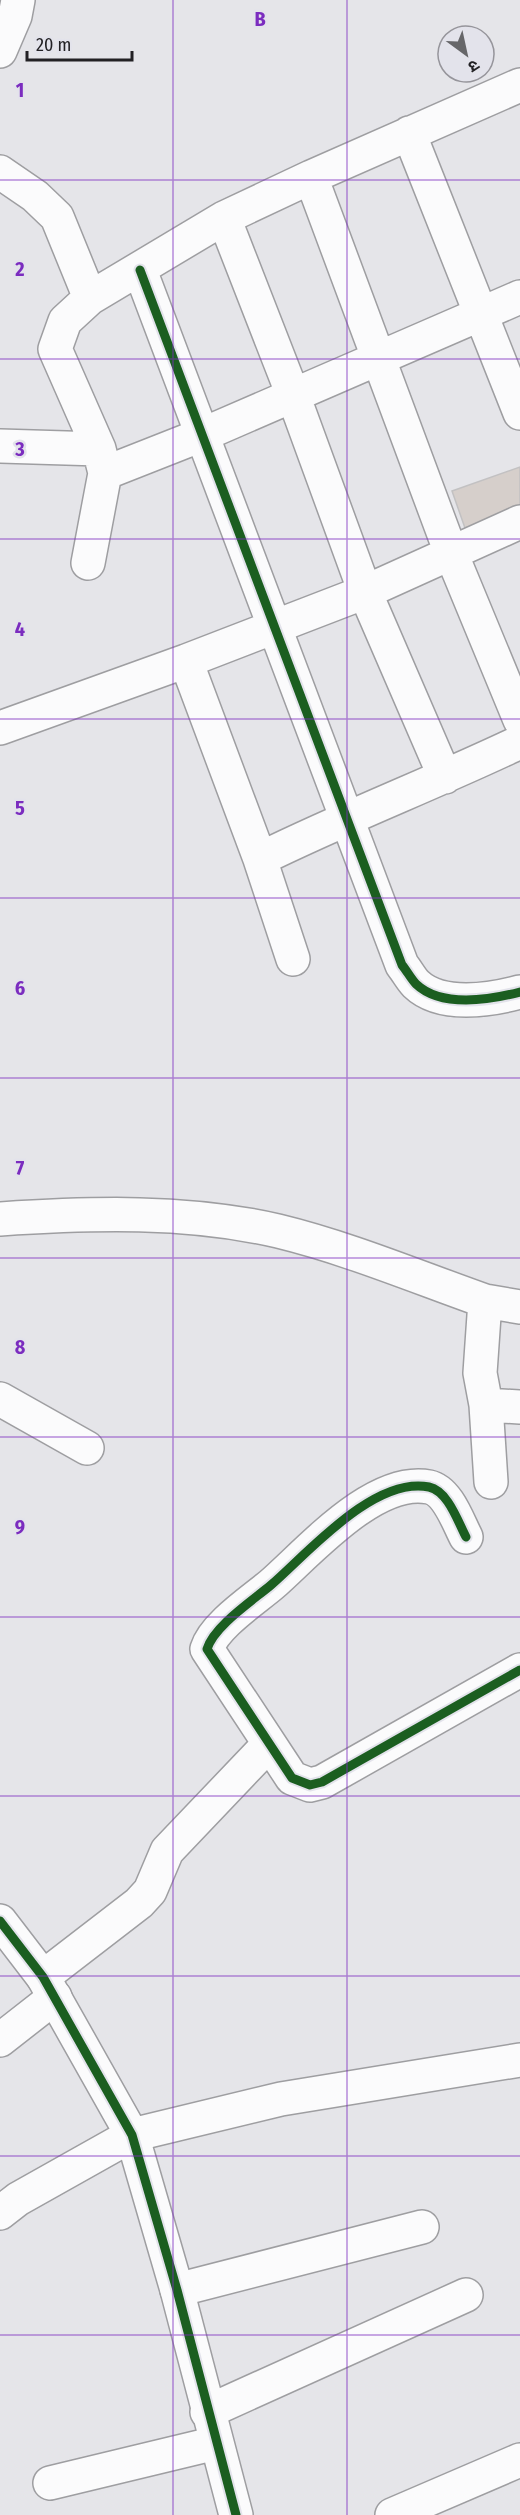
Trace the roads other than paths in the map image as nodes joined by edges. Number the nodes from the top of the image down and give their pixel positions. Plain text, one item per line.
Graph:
1 (18, 0) edge
2 (0, 51) edge
3 (520, 85) edge
4 (409, 133) junction
5 (0, 172) edge
6 (311, 177) junction
7 (224, 219) junction
8 (140, 270) junction
9 (520, 297) edge
10 (90, 298) junction
11 (480, 314) junction
12 (379, 357) junction
13 (293, 395) junction
14 (520, 413) edge
15 (204, 434) junction
16 (0, 446) edge
17 (102, 461) junction
18 (520, 522) edge
19 (451, 553) junction
20 (88, 563) dead end
21 (365, 592) junction
22 (273, 627) junction
23 (186, 662) junction
24 (520, 720) edge
25 (0, 728) edge
26 (520, 742) edge
27 (446, 777) junction
28 (348, 816) junction
29 (260, 859) junction
30 (293, 959) dead end
31 (520, 992) edge
32 (0, 1219) edge
33 (486, 1301) junction
34 (520, 1307) edge
35 (0, 1399) edge
36 (486, 1405) junction
37 (520, 1407) edge
38 (87, 1448) dead end
39 (491, 1482) dead end
40 (466, 1537) dead end
41 (520, 1670) edge
42 (268, 1745) junction
43 (0, 1921) edge
44 (49, 1987) junction
45 (0, 2040) edge
46 (520, 2060) edge
47 (132, 2135) junction
48 (0, 2213) edge
49 (422, 2227) dead end
50 (177, 2290) junction
51 (466, 2295) dead end
52 (207, 2412) junction
53 (216, 2443) junction
54 (520, 2460) edge
55 (50, 2483) dead end
56 (236, 2515) edge
57 (392, 2515) edge

1 - 2 street
3 - 4 street
4 - 6 street
4 - 11 street
5 - 10 street
6 - 7 street
6 - 12 street
7 - 8 street
7 - 13 street
8 - 10 street
8 - 15 street
9 - 11 street
10 - 17 street
11 - 12 street
11 - 14 street
12 - 13 street
12 - 19 street
13 - 15 street
13 - 21 street
15 - 17 street
15 - 22 street
16 - 17 street
17 - 20 street
18 - 19 street
19 - 21 street
19 - 24 street
21 - 22 street
21 - 27 street
22 - 23 street
22 - 28 street
23 - 25 street
23 - 29 street
26 - 27 street
27 - 28 street
28 - 29 street
28 - 31 street
29 - 30 street
32 - 33 street
33 - 34 street
33 - 36 street
35 - 38 street
36 - 37 street
36 - 39 street
40 - 42 street
41 - 42 street
42 - 44 street
43 - 44 street
44 - 45 street
44 - 47 street
46 - 47 street
47 - 48 street
47 - 50 street
49 - 50 street
50 - 52 street
51 - 52 street
52 - 53 street
53 - 55 street
53 - 56 street
54 - 57 street

